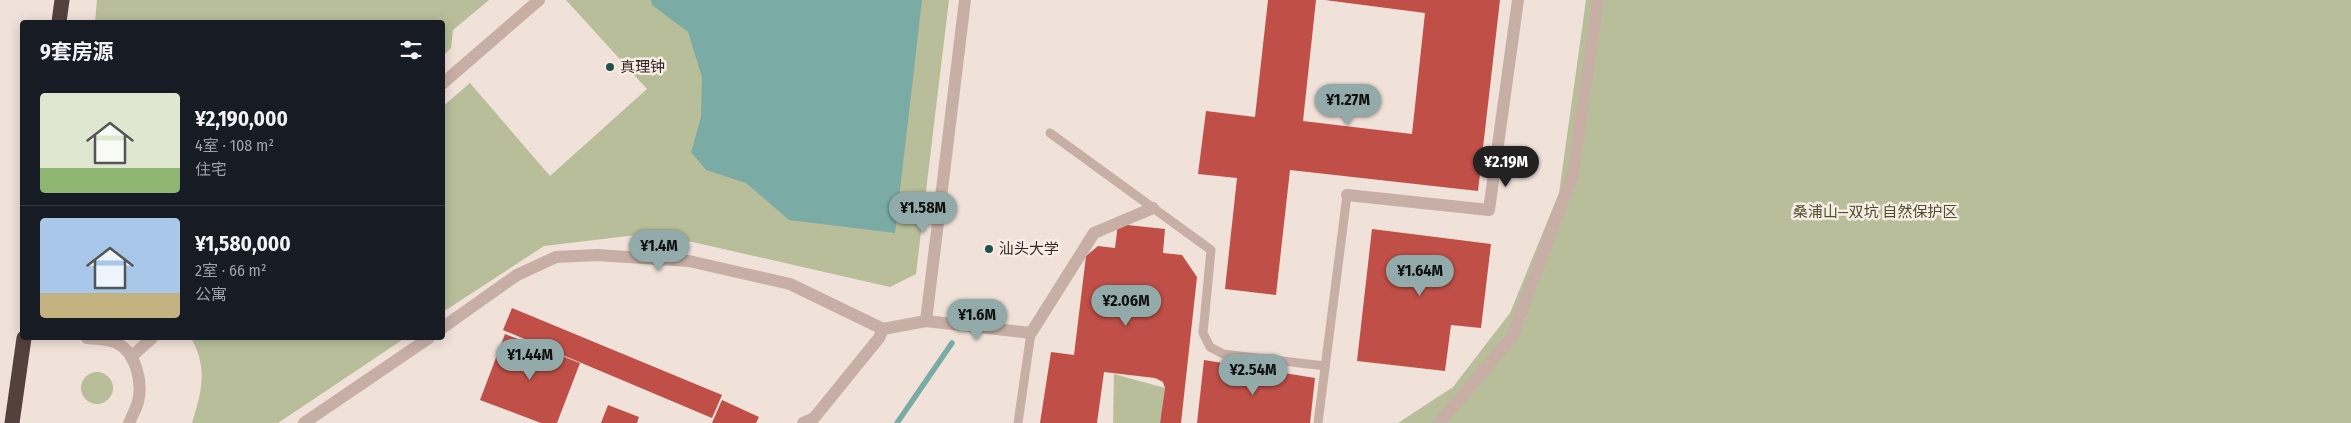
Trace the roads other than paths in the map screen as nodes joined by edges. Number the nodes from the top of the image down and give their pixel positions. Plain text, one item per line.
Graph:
1 (62, 0) edge
2 (539, 0) edge
3 (965, 0) edge
4 (1518, 0) edge
5 (1598, 0) edge
6 (60, 20) edge
7 (445, 81) edge
8 (1050, 133) dead end
9 (1347, 195) joint
10 (1153, 208) junction
11 (926, 321) junction
12 (445, 326) edge
13 (883, 330) junction
14 (1031, 333) junction
15 (24, 340) edge
16 (97, 340) edge
17 (150, 340) edge
18 (426, 340) edge
19 (130, 357) junction
20 (1325, 366) junction
21 (12, 423) edge
22 (129, 423) edge
23 (304, 423) edge
24 (803, 423) edge
25 (1018, 423) edge
26 (1318, 423) edge
27 (1439, 423) edge

1 - 6 highway
2 - 7 street
3 - 11 street
4 - 9 street
5 - 27 street
8 - 10 lane
9 - 20 lane
10 - 14 street
10 - 20 lane
11 - 13 street
11 - 14 street
12 - 13 street
13 - 24 street
14 - 25 lane
15 - 21 highway
16 - 19 street
17 - 19 street
18 - 23 street
19 - 22 street
20 - 26 lane

